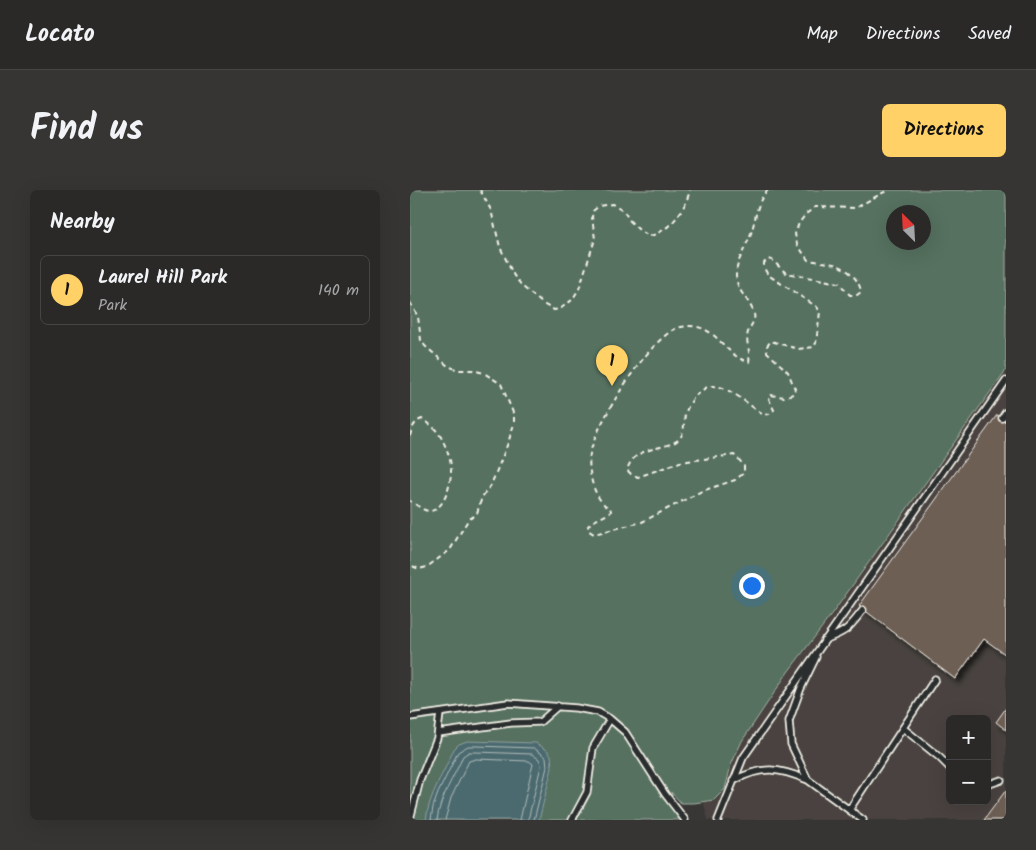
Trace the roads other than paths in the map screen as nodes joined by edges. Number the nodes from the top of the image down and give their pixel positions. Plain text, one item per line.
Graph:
1 (1006, 381) edge
2 (1006, 412) edge
3 (1002, 418) dead end
4 (863, 610) dead end
5 (824, 639) junction
6 (935, 679) dead end
7 (558, 706) junction
8 (440, 713) junction
9 (410, 717) edge
10 (610, 719) junction
11 (903, 728) junction
12 (438, 732) junction
13 (946, 764) edge
14 (808, 780) junction
15 (1001, 780) dead end
16 (733, 782) junction
17 (991, 784) edge
18 (849, 810) junction
19 (410, 819) edge
20 (572, 820) edge
21 (685, 820) edge
22 (718, 820) edge
23 (863, 820) edge

1 - 5 lane
2 - 3 lane
4 - 5 lane
5 - 14 lane
5 - 16 lane
6 - 11 lane
7 - 8 lane
7 - 10 lane
7 - 12 lane
8 - 9 lane
8 - 12 lane
10 - 20 lane
10 - 21 lane
11 - 13 lane
11 - 18 lane
12 - 19 lane
14 - 16 lane
14 - 18 lane
15 - 17 lane
16 - 22 lane
18 - 23 lane

